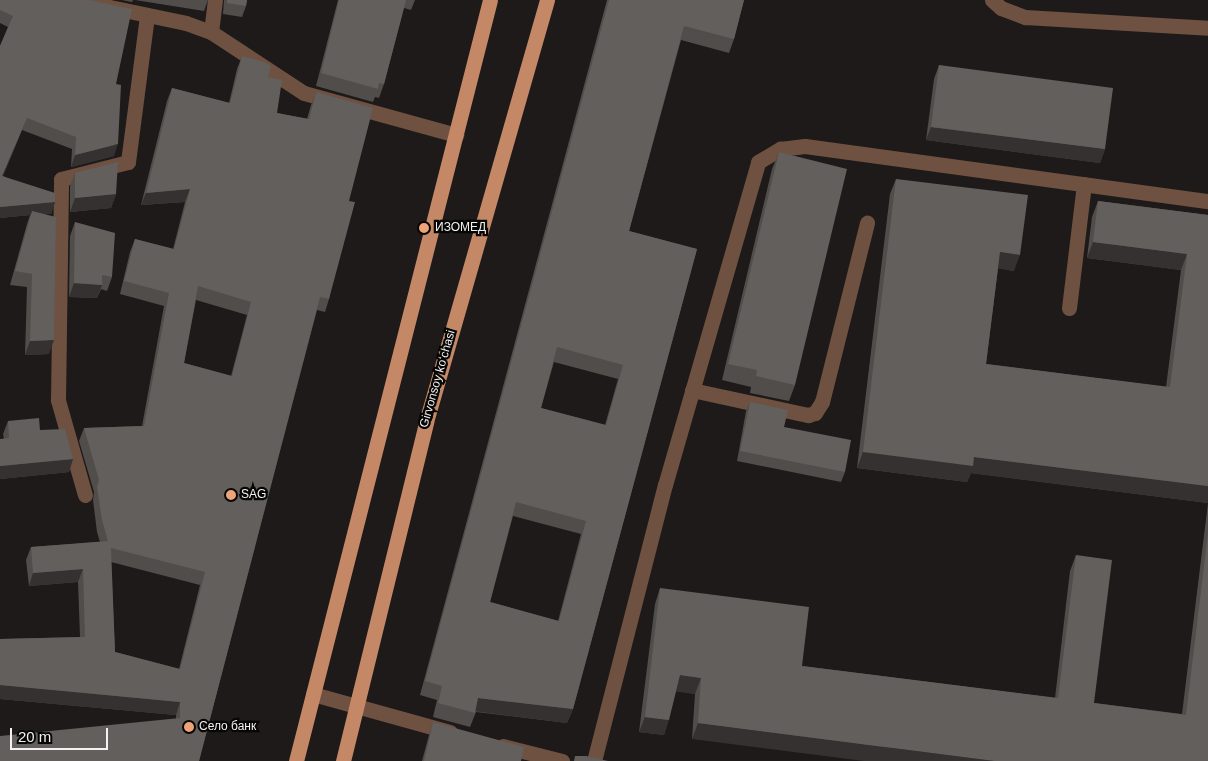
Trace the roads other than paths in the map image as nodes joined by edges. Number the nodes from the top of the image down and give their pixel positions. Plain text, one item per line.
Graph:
1 (76, 0) edge
2 (215, 0) edge
3 (490, 0) edge
4 (547, 0) edge
5 (992, 0) edge
6 (147, 15) junction
7 (1208, 28) edge
8 (211, 32) junction
9 (456, 135) junction
10 (1084, 184) junction
11 (1208, 201) edge
12 (867, 223) dead end
13 (1069, 308) dead end
14 (692, 390) junction
15 (85, 496) dead end
16 (313, 694) junction
17 (356, 707) junction
18 (469, 737) edge
19 (488, 742) edge
20 (296, 761) edge
21 (343, 761) edge
22 (562, 761) edge
23 (594, 761) edge

1 - 6 street
2 - 8 street
3 - 9 main road
4 - 17 main road, Girvonsoy koʻchasi
5 - 7 street
6 - 8 street
6 - 15 street
8 - 9 street
9 - 16 main road
10 - 11 street
10 - 13 street
10 - 14 street
12 - 14 street
14 - 23 street
16 - 17 street
16 - 20 main road
17 - 18 street
17 - 21 main road, Girvonsoy koʻchasi
19 - 22 street

